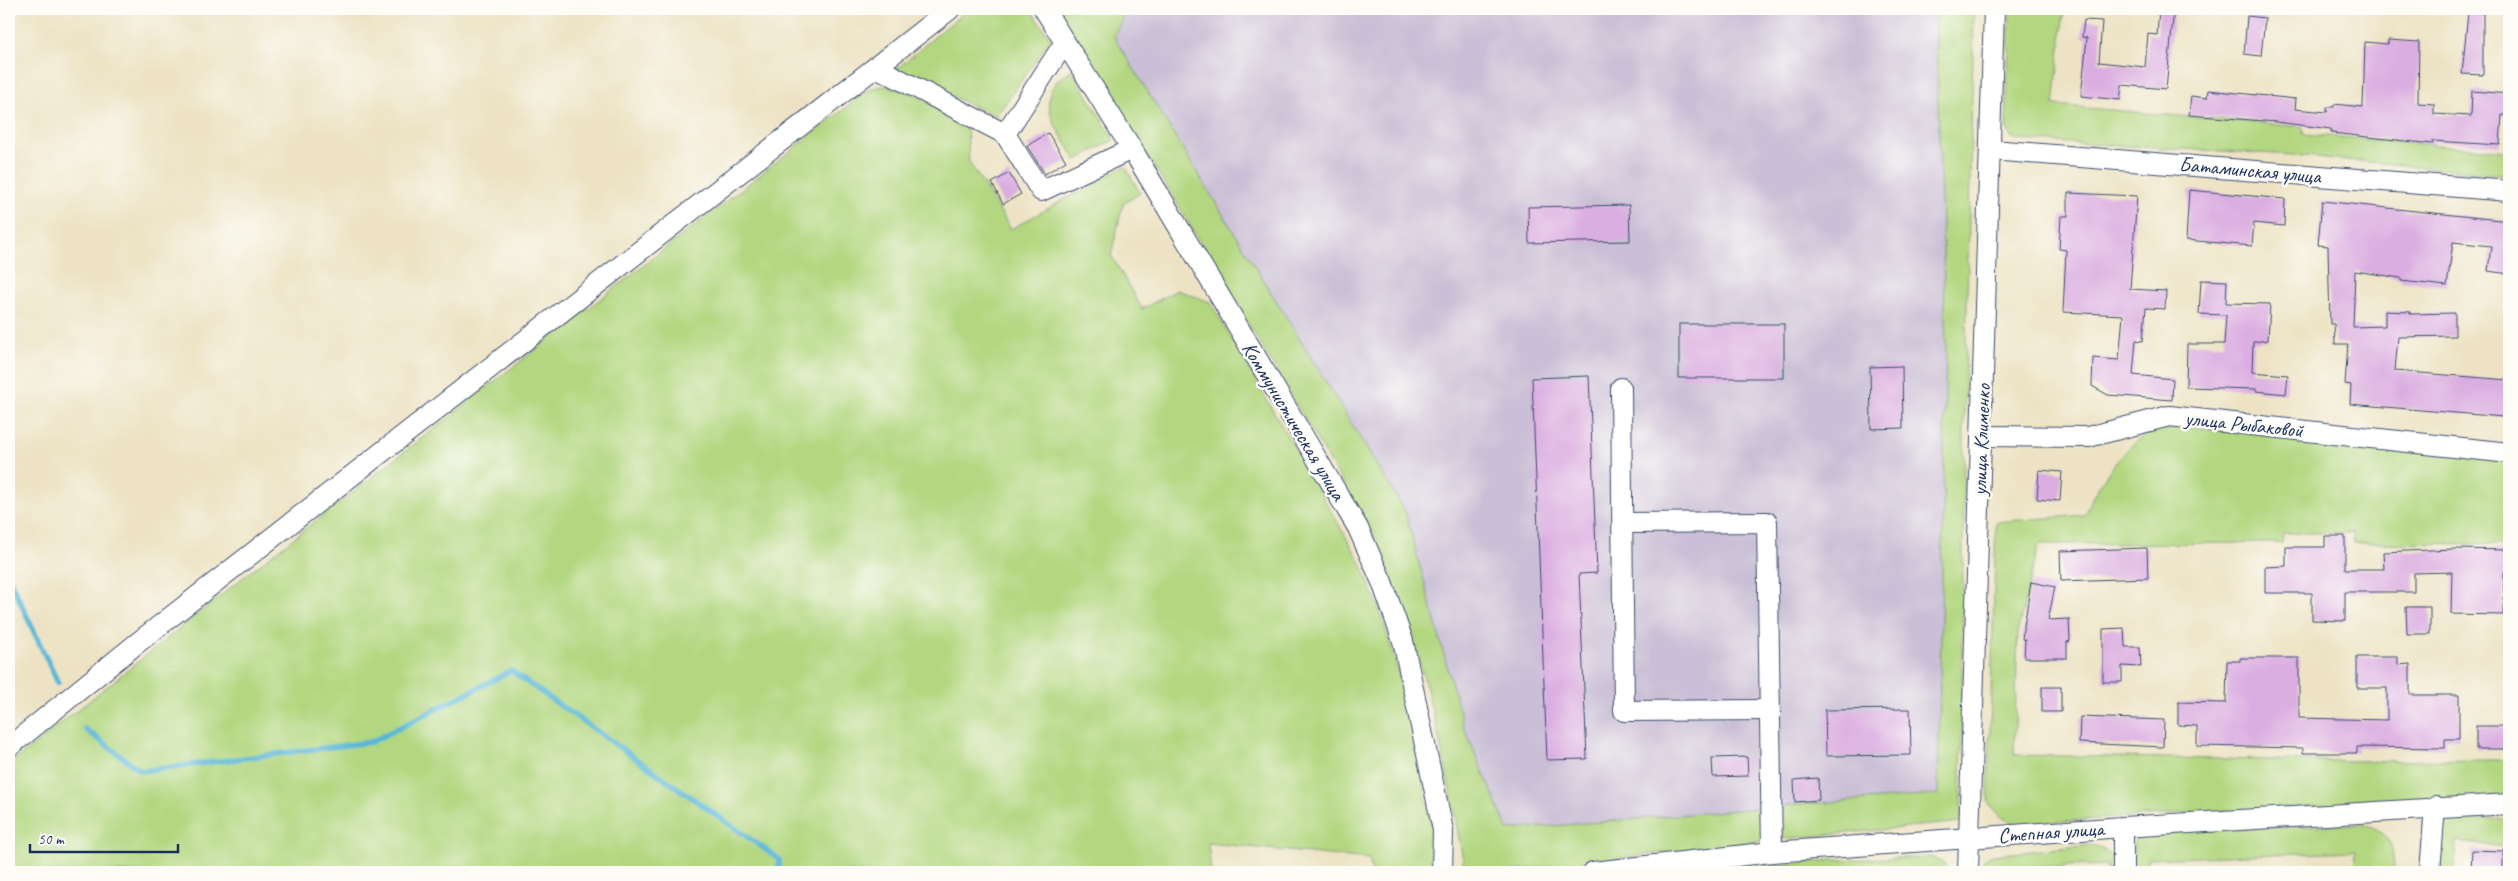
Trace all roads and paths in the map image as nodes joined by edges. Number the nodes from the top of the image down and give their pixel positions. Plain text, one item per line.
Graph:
1 (950, 9) edge
2 (1044, 9) edge
3 (1994, 9) edge
4 (1065, 42) junction
5 (876, 67) junction
6 (1005, 134) junction
7 (1132, 149) junction
8 (1992, 150) junction
9 (2509, 191) edge
10 (1621, 388) dead end
11 (1981, 436) junction
12 (2509, 453) edge
13 (1623, 523) junction
14 (1769, 710) junction
15 (9, 747) edge
16 (2509, 804) edge
17 (2435, 806) junction
18 (2123, 827) junction
19 (1968, 837) junction
20 (1772, 852) junction
21 (1442, 872) edge
22 (1593, 872) edge
23 (1968, 872) edge
24 (2123, 872) edge
25 (2430, 872) edge

1 - 5 street
2 - 4 street, Коммунистическая улица
3 - 8 street, улица Клименко
4 - 6 street
4 - 7 street, Коммунистическая улица
5 - 6 street
5 - 15 street
6 - 7 street
7 - 21 street, Коммунистическая улица
8 - 9 street, Батаминская улица
8 - 11 street, улица Клименко
10 - 13 street
11 - 12 street, улица Рыбаковой
11 - 19 street, улица Клименко
13 - 14 street
13 - 14 street
14 - 20 street
16 - 17 street, Степная улица
17 - 18 street, Степная улица
17 - 25 street
18 - 19 street, Степная улица
18 - 24 street
19 - 20 street, Степная улица
19 - 23 street, улица Клименко
20 - 22 street, Степная улица

